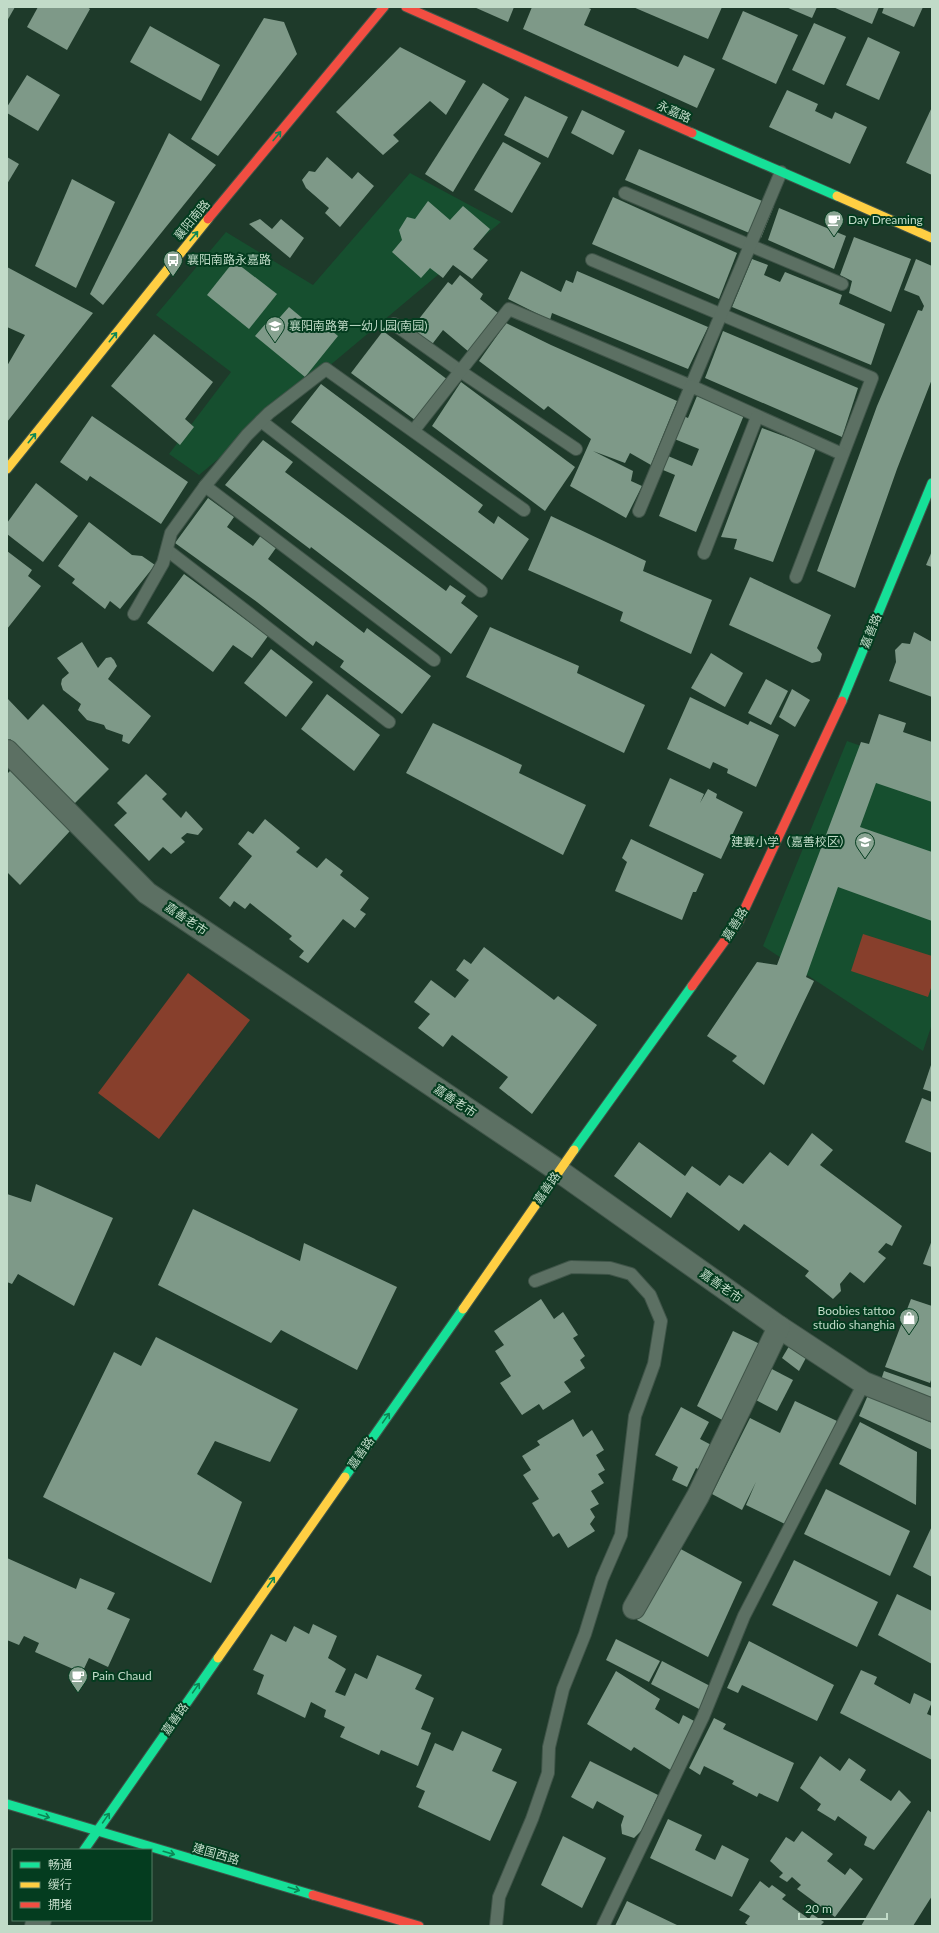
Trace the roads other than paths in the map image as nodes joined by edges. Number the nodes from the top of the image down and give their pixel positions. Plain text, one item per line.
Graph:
1 (384, 7) edge
2 (406, 7) edge
3 (781, 172) junction
4 (625, 193) dead end
5 (932, 238) edge
6 (752, 245) junction
7 (592, 260) dead end
8 (842, 284) dead end
9 (722, 316) junction
10 (394, 324) dead end
11 (460, 372) junction
12 (691, 386) junction
13 (757, 417) junction
14 (261, 422) junction
15 (414, 430) junction
16 (576, 449) dead end
17 (842, 454) junction
18 (7, 469) edge
19 (932, 483) edge
20 (205, 486) junction
21 (524, 510) dead end
22 (638, 511) dead end
23 (167, 550) junction
24 (704, 553) dead end
25 (796, 577) dead end
26 (481, 591) dead end
27 (134, 614) dead end
28 (434, 660) dead end
29 (390, 722) dead end
30 (7, 751) edge
31 (559, 1171) junction
32 (535, 1281) dead end
33 (779, 1327) junction
34 (864, 1383) junction
35 (932, 1410) edge
36 (634, 1608) dead end
37 (7, 1804) edge
38 (96, 1832) junction
39 (85, 1849) edge
40 (419, 1926) edge
41 (496, 1926) edge
42 (603, 1926) edge

18 -> 1 street, 襄阳南路
2 - 3 street, 永嘉路
3 - 5 street, 永嘉路
3 - 6 lane
4 - 6 lane
6 - 8 lane
6 - 9 lane
7 - 9 lane
9 - 12 lane
9 - 17 lane
10 - 11 lane
11 - 12 lane
11 - 15 lane
11 - 16 lane
12 - 13 lane
12 - 22 lane
13 - 17 lane
13 - 24 lane
14 - 15 lane
14 - 20 lane
14 - 26 lane
15 - 21 lane
17 - 25 lane
19 - 31 street, 嘉善路
20 - 23 lane
20 - 28 lane
23 - 27 lane
23 - 29 lane
30 - 31 street, 嘉善老市
31 - 33 street, 嘉善老市
38 -> 31 street, 嘉善路
32 - 41 lane
33 - 34 street, 嘉善老市
33 - 36 street
34 - 35 street, 嘉善老市
34 - 42 lane
37 -> 38 street, 建国西路
38 - 39 street, 嘉善路
38 -> 40 street, 建国西路

